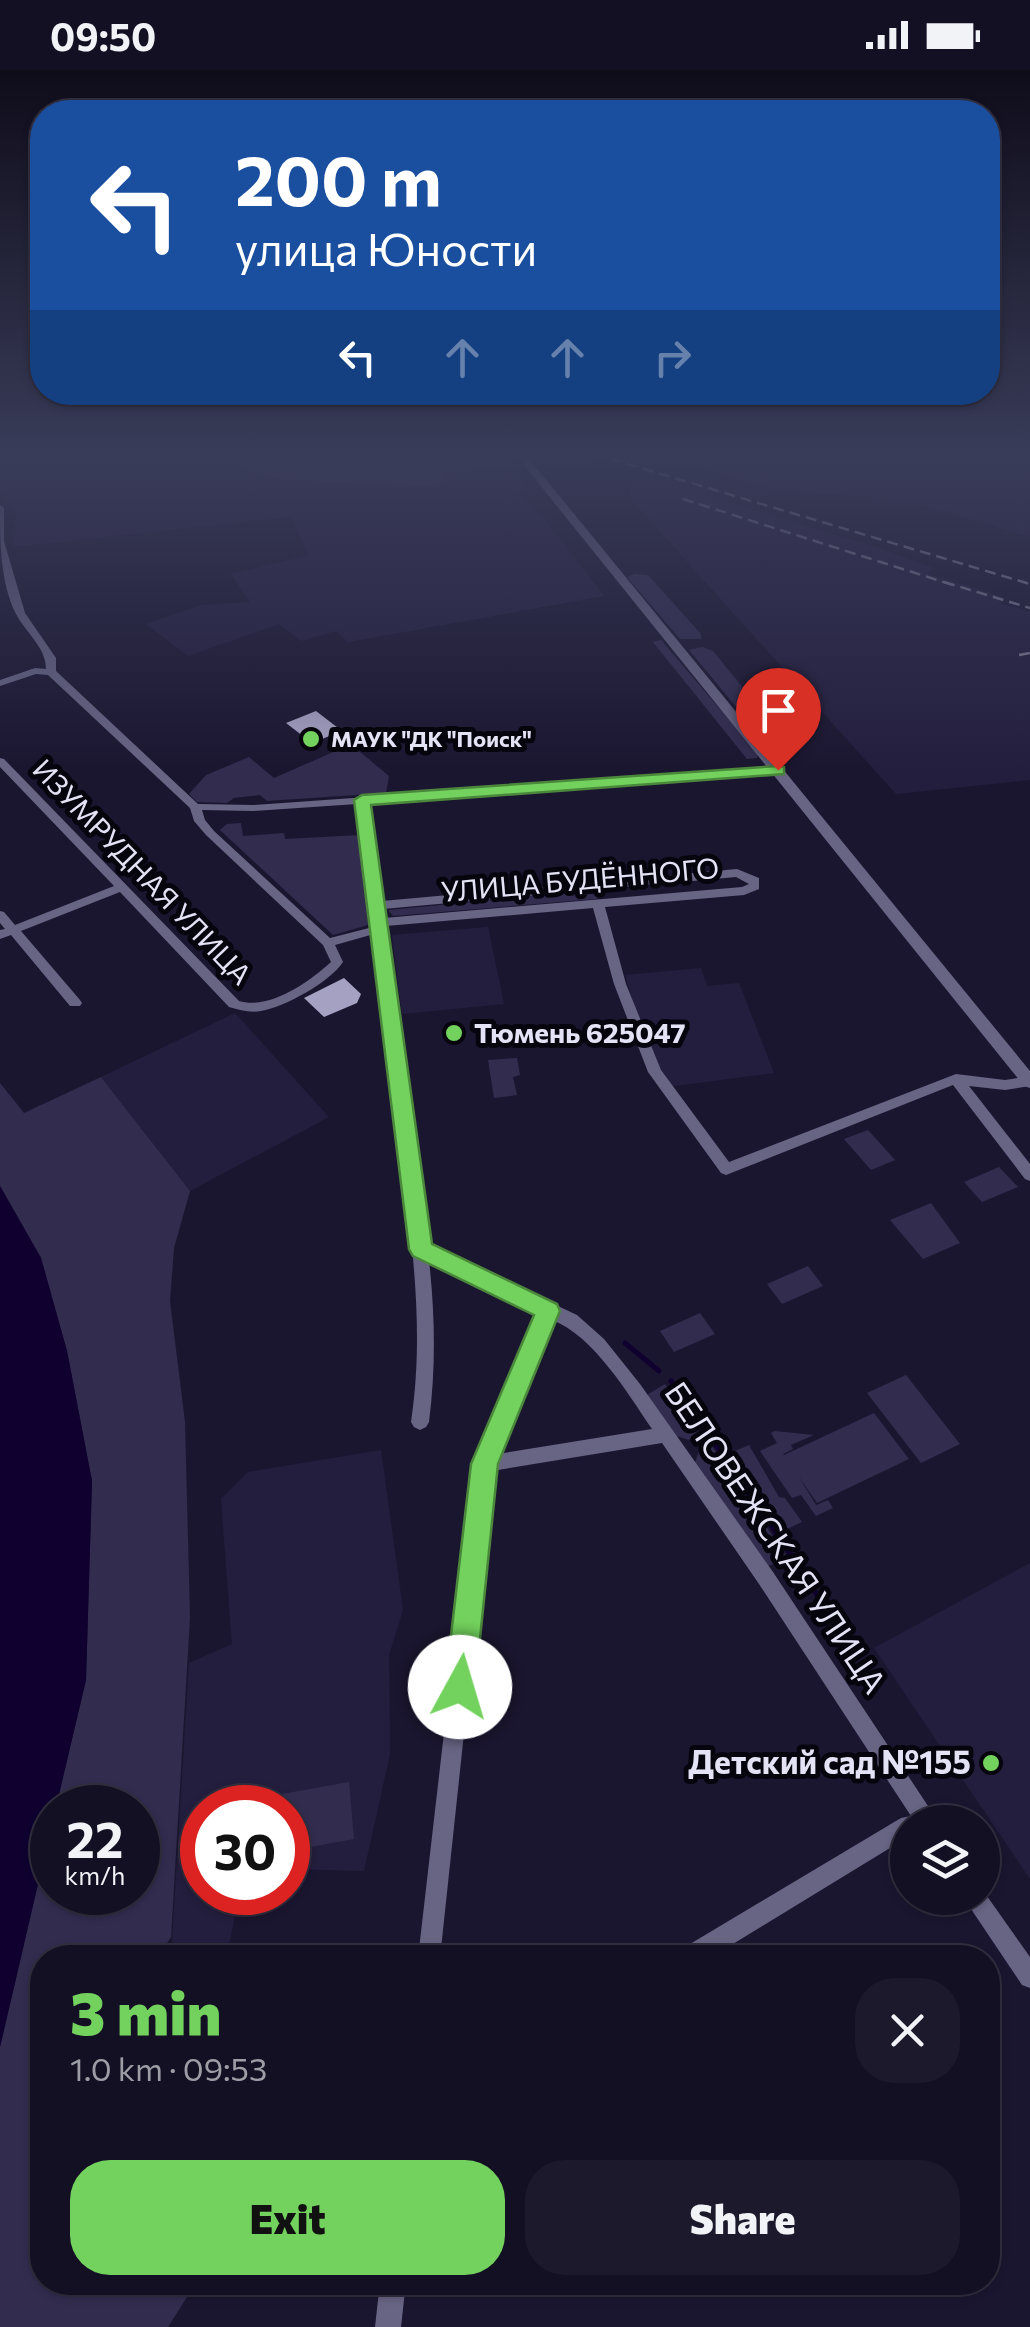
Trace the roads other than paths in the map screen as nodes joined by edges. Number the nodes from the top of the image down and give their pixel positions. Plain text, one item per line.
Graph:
1 (5, 559) edge
2 (606, 559) edge
3 (20, 613) junction
4 (0, 614) edge
5 (50, 672) junction
6 (0, 684) edge
7 (0, 761) edge
8 (778, 770) junction
9 (362, 800) junction
10 (195, 807) junction
11 (253, 808) junction
12 (210, 833) junction
13 (122, 887) junction
14 (598, 903) junction
15 (374, 906) junction
16 (0, 915) edge
17 (379, 926) junction
18 (6, 933) edge
19 (328, 943) junction
20 (75, 1002) dead end
21 (956, 1079) junction
22 (1030, 1082) edge
23 (1030, 1176) edge
24 (421, 1249) junction
25 (548, 1311) junction
26 (420, 1422) dead end
27 (666, 1435) junction
28 (484, 1464) junction
29 (906, 1805) edge
30 (890, 1838) edge
31 (988, 1915) edge
32 (431, 1945) edge
33 (710, 1945) edge
34 (1030, 1977) edge
35 (392, 2295) edge
36 (388, 2327) edge

1 - 3 street
2 - 8 street
3 - 4 street
3 - 5 street
5 - 6 street
5 - 10 street
7 - 13 street, ИЗУМРУДНАЯ УЛИЦА
8 - 9 street
8 - 22 street
9 - 11 street
9 - 15 street
10 - 11 street
10 - 12 street
11 - 12 street
12 - 19 street
13 - 18 street
13 - 19 street, ИЗУМРУДНАЯ УЛИЦА
14 - 15 street, УЛИЦА БУДЁННОГО
14 - 17 street, УЛИЦА БУДЁННОГО
14 - 21 street
15 - 17 street
16 - 18 street
17 - 19 street, УЛИЦА БУДЁННОГО
17 - 24 street
18 - 20 street
21 - 22 street
21 - 23 street
24 - 25 street, БЕЛОВЕЖСКАЯ УЛИЦА
24 - 26 street
25 - 27 street, БЕЛОВЕЖСКАЯ УЛИЦА
25 - 28 street
27 - 28 street
27 - 29 street, БЕЛОВЕЖСКАЯ УЛИЦА
28 - 32 street
30 - 33 street
31 - 34 street
35 - 36 street

